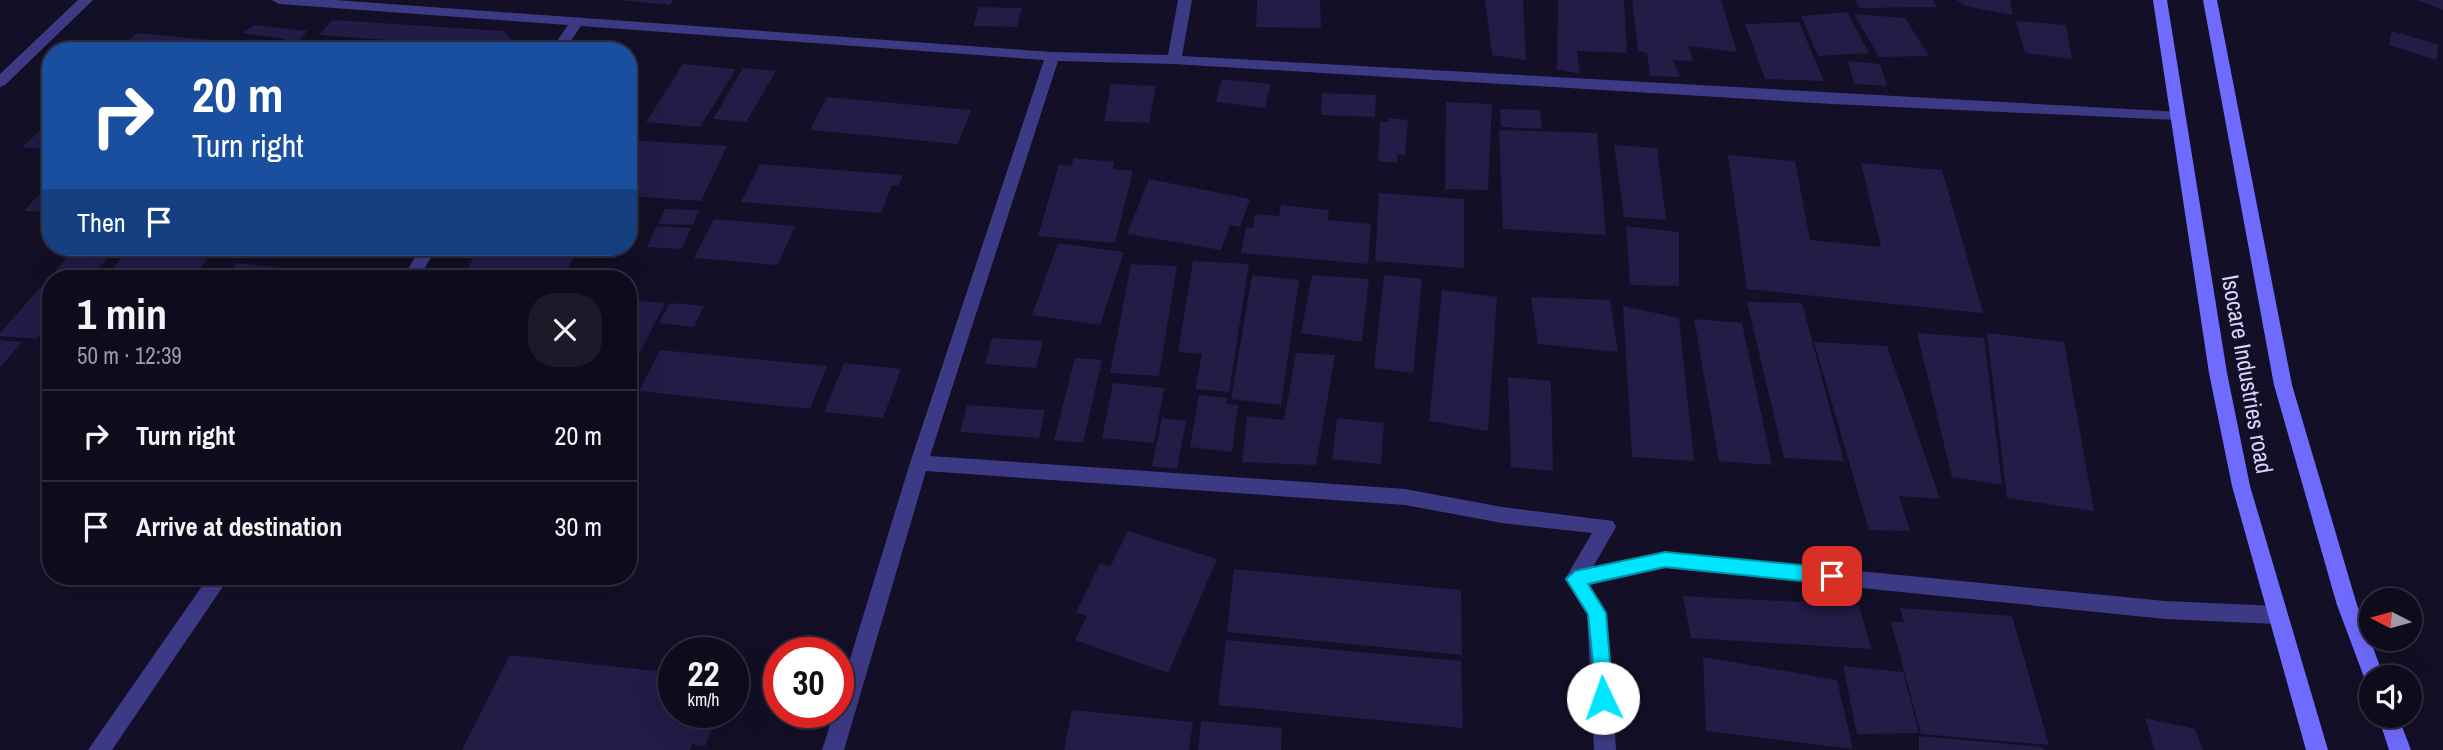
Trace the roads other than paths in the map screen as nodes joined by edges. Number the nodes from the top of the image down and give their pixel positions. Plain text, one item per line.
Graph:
1 (86, 0) edge
2 (279, 0) edge
3 (1185, 0) edge
4 (2160, 0) edge
5 (2210, 0) edge
6 (576, 23) junction
7 (563, 42) edge
8 (1052, 56) junction
9 (1174, 60) junction
10 (0, 82) edge
11 (2176, 115) junction
12 (919, 463) junction
13 (1575, 579) junction
14 (214, 585) edge
15 (2276, 615) junction
16 (2370, 665) edge
17 (2392, 728) edge
18 (99, 750) edge
19 (833, 750) edge
20 (1605, 750) edge
21 (2317, 750) edge
22 (2400, 750) edge

1 - 10 street
2 - 6 street
3 - 9 street
4 - 11 street, Isocare Industries road
5 - 16 street, Isocare Industries road
6 - 7 street
6 - 8 street
8 - 9 street
8 - 12 street
9 - 11 street
11 - 15 street, Isocare Industries road
12 - 13 street
12 - 19 street
13 - 15 street
13 - 20 street
14 - 18 street
15 - 21 street, Isocare Industries road
17 - 22 street

